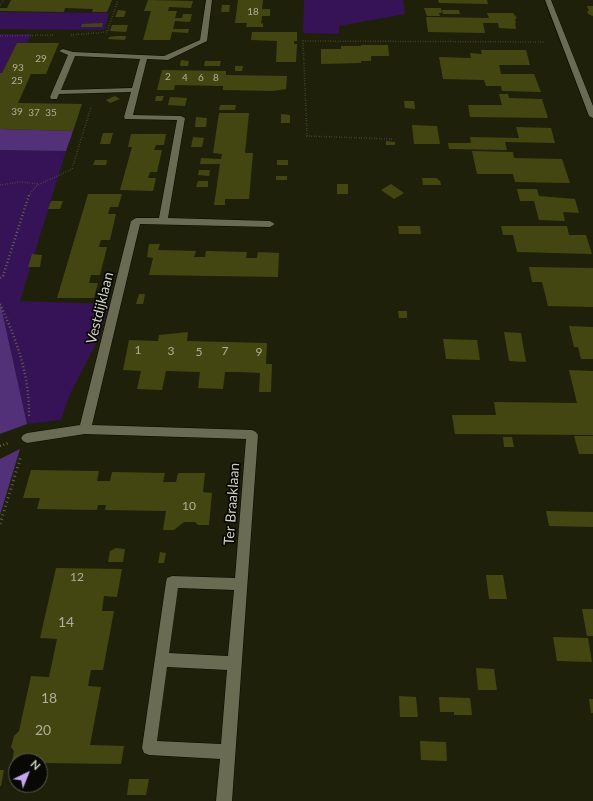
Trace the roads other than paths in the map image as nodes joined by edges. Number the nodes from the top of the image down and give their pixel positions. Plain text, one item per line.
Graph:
1 (209, 0) edge
2 (548, 0) edge
3 (63, 51) road end
4 (72, 54) junction
5 (144, 57) junction
6 (135, 90) junction
7 (593, 116) edge
8 (164, 221) junction
9 (270, 224) dead end
10 (85, 429) junction
11 (27, 438) road end
12 (241, 584) junction
13 (161, 660) junction
14 (235, 663) junction
15 (228, 752) junction
16 (224, 801) edge

1 - 5 street
2 - 7 street
3 - 4 street
4 - 5 street
4 - 6 street
5 - 6 street
6 - 8 street
8 - 9 street, Vestdijklaan
8 - 10 street, Vestdijklaan
10 - 11 street, Ter Braaklaan
10 - 12 street, Ter Braaklaan
12 - 13 street
12 - 14 street, Ter Braaklaan
13 - 14 street
13 - 15 street
14 - 15 street, Ter Braaklaan
15 - 16 street, Ter Braaklaan

